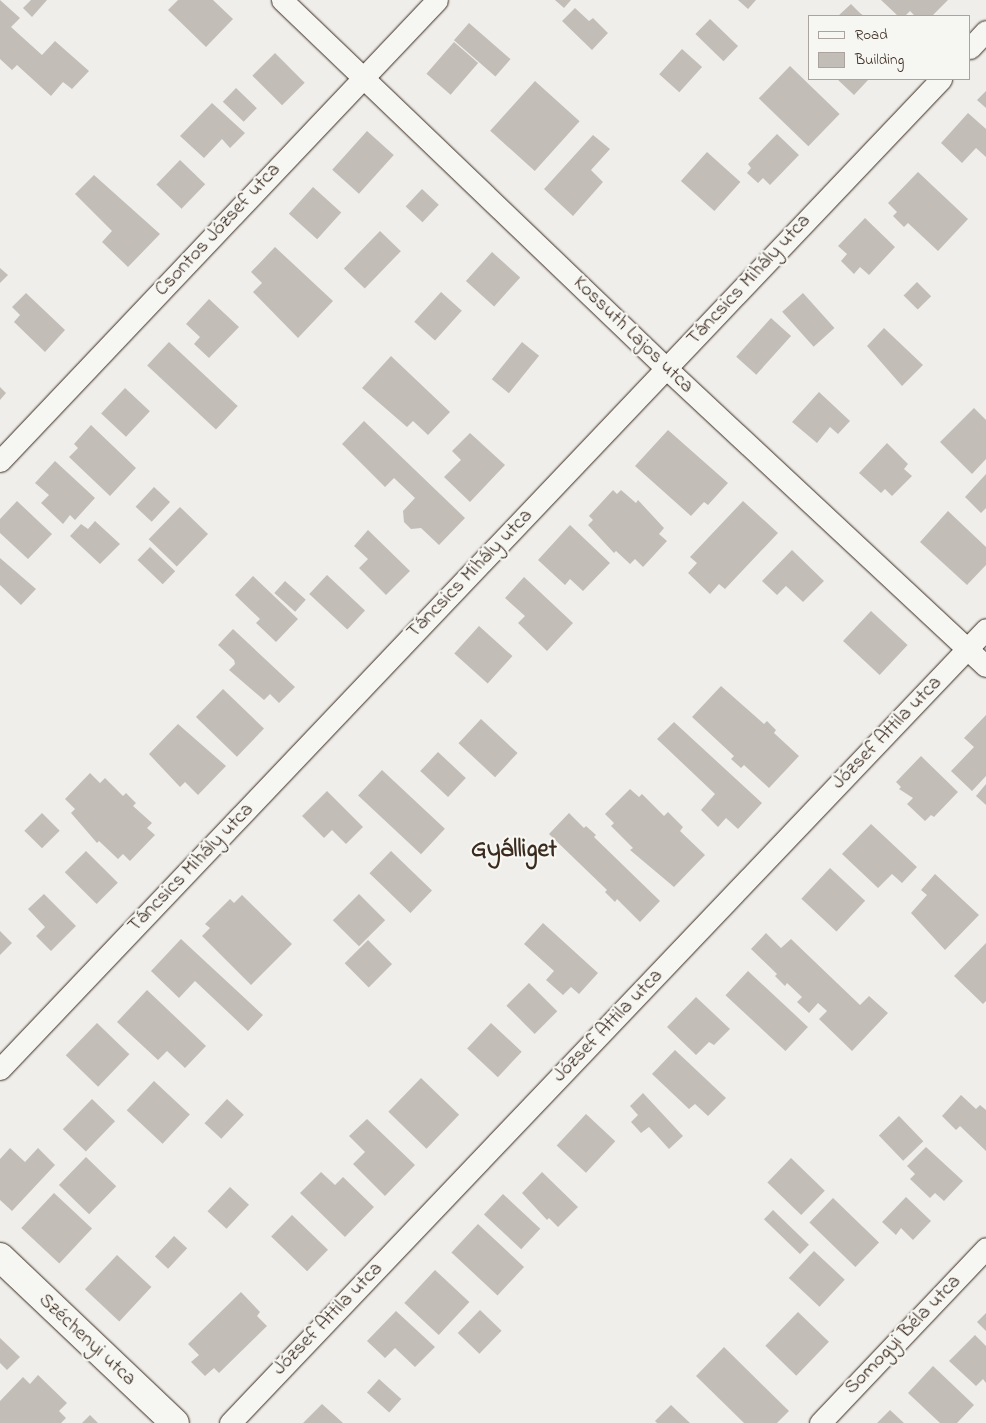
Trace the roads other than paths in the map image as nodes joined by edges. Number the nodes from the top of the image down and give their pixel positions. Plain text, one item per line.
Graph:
1 (282, 0) edge
2 (437, 0) edge
3 (986, 31) edge
4 (971, 47) edge
5 (364, 76) junction
6 (940, 80) edge
7 (666, 368) junction
8 (0, 461) edge
9 (986, 629) edge
10 (968, 649) junction
11 (986, 666) edge
12 (0, 1069) edge
13 (986, 1248) edge
14 (0, 1257) edge
15 (175, 1423) edge
16 (230, 1423) edge
17 (820, 1423) edge

1 - 5 street, Kossuth Lajos utca
2 - 5 street, Csontos József utca
3 - 4 street
5 - 7 street, Kossuth Lajos utca
5 - 8 street, Csontos József utca
6 - 7 street, Táncsics Mihály utca
7 - 10 street, Kossuth Lajos utca
7 - 12 street, Táncsics Mihály utca
9 - 10 street, József Attila utca
10 - 11 street, Kossuth Lajos utca
10 - 16 street, József Attila utca
13 - 17 street, Somogyi Béla utca
14 - 15 street, Széchenyi utca

